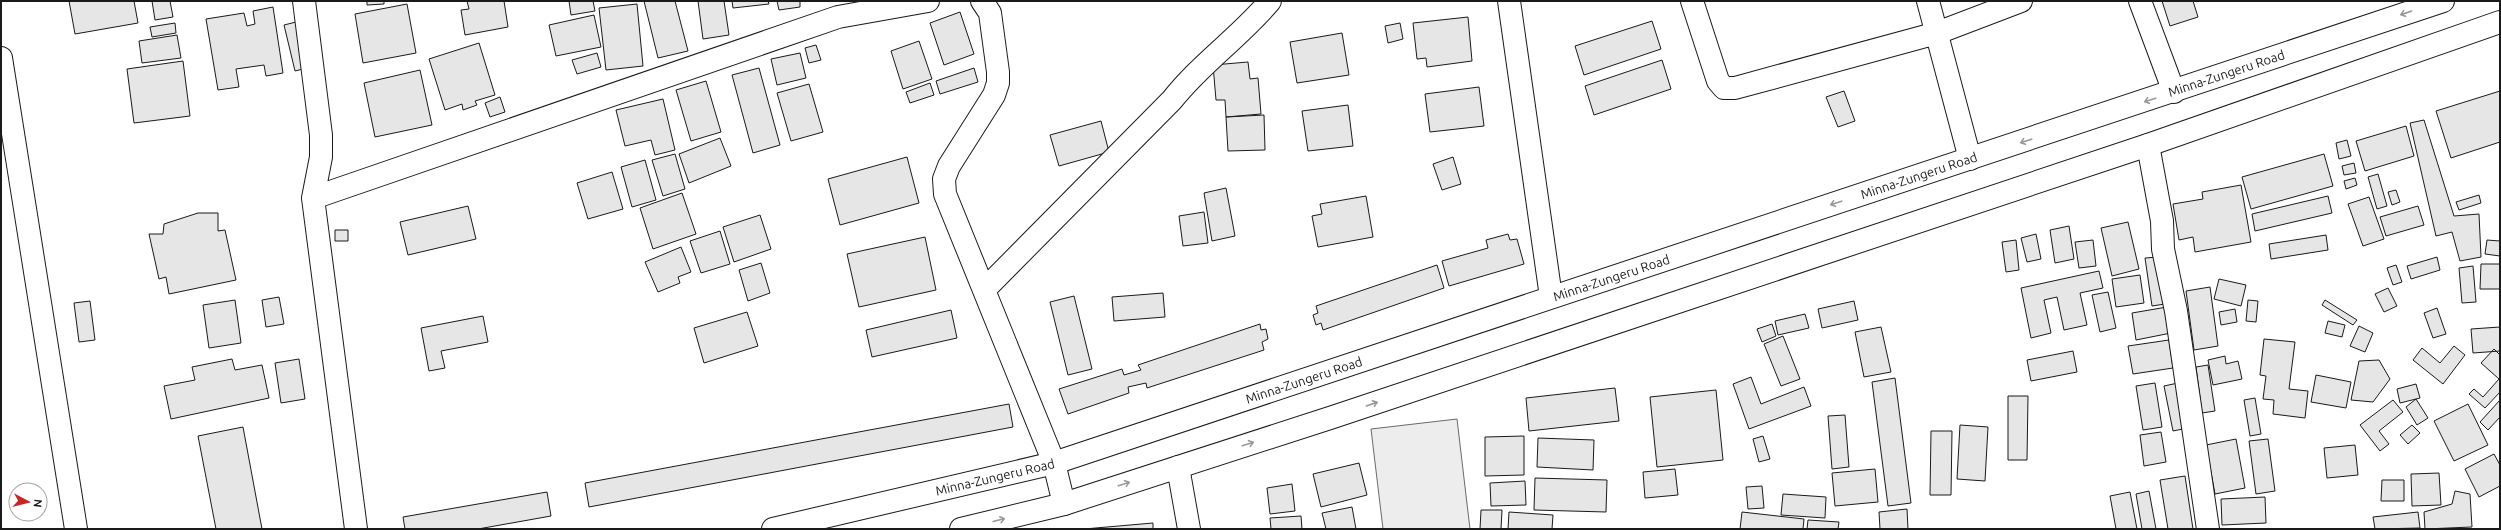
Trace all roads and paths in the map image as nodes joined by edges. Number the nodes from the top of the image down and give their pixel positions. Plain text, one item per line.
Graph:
1 (304, 1) edge
2 (928, 1) edge
3 (982, 1) edge
4 (1270, 1) edge
5 (1509, 1) edge
6 (1692, 1) edge
7 (1928, 1) edge
8 (2021, 1) edge
9 (2140, 1) edge
10 (2443, 1) edge
11 (2500, 22) edge
12 (1937, 33) junction
13 (1, 58) edge
14 (2174, 92) junction
15 (4, 102) edge
16 (2148, 146) junction
17 (1970, 159) junction
18 (312, 198) junction
19 (985, 289) junction
20 (1551, 297) junction
21 (1054, 463) junction
22 (1178, 467) junction
23 (1064, 504) junction
24 (966, 528) edge
25 (76, 529) edge
26 (356, 529) edge
27 (772, 529) edge
28 (1190, 529) edge
29 (2208, 529) edge

1 - 18 street
2 - 18 street
3 - 19 street
4 - 19 street
5 - 20 street
6 - 12 street
7 - 12 street
8 - 12 street
9 - 14 street
10 -> 14 street, Minna-Zungeru Road
11 - 16 street
12 - 17 street
13 - 15 street
14 -> 17 street, Minna-Zungeru Road
15 - 25 street
22 -> 16 street
16 - 29 street
17 -> 20 street, Minna-Zungeru Road
18 - 26 street
19 - 21 street
20 - 21 street, Minna-Zungeru Road
21 - 23 street
21 - 27 street, Minna-Zungeru Road
23 -> 22 street
22 - 28 street
24 -> 23 street

